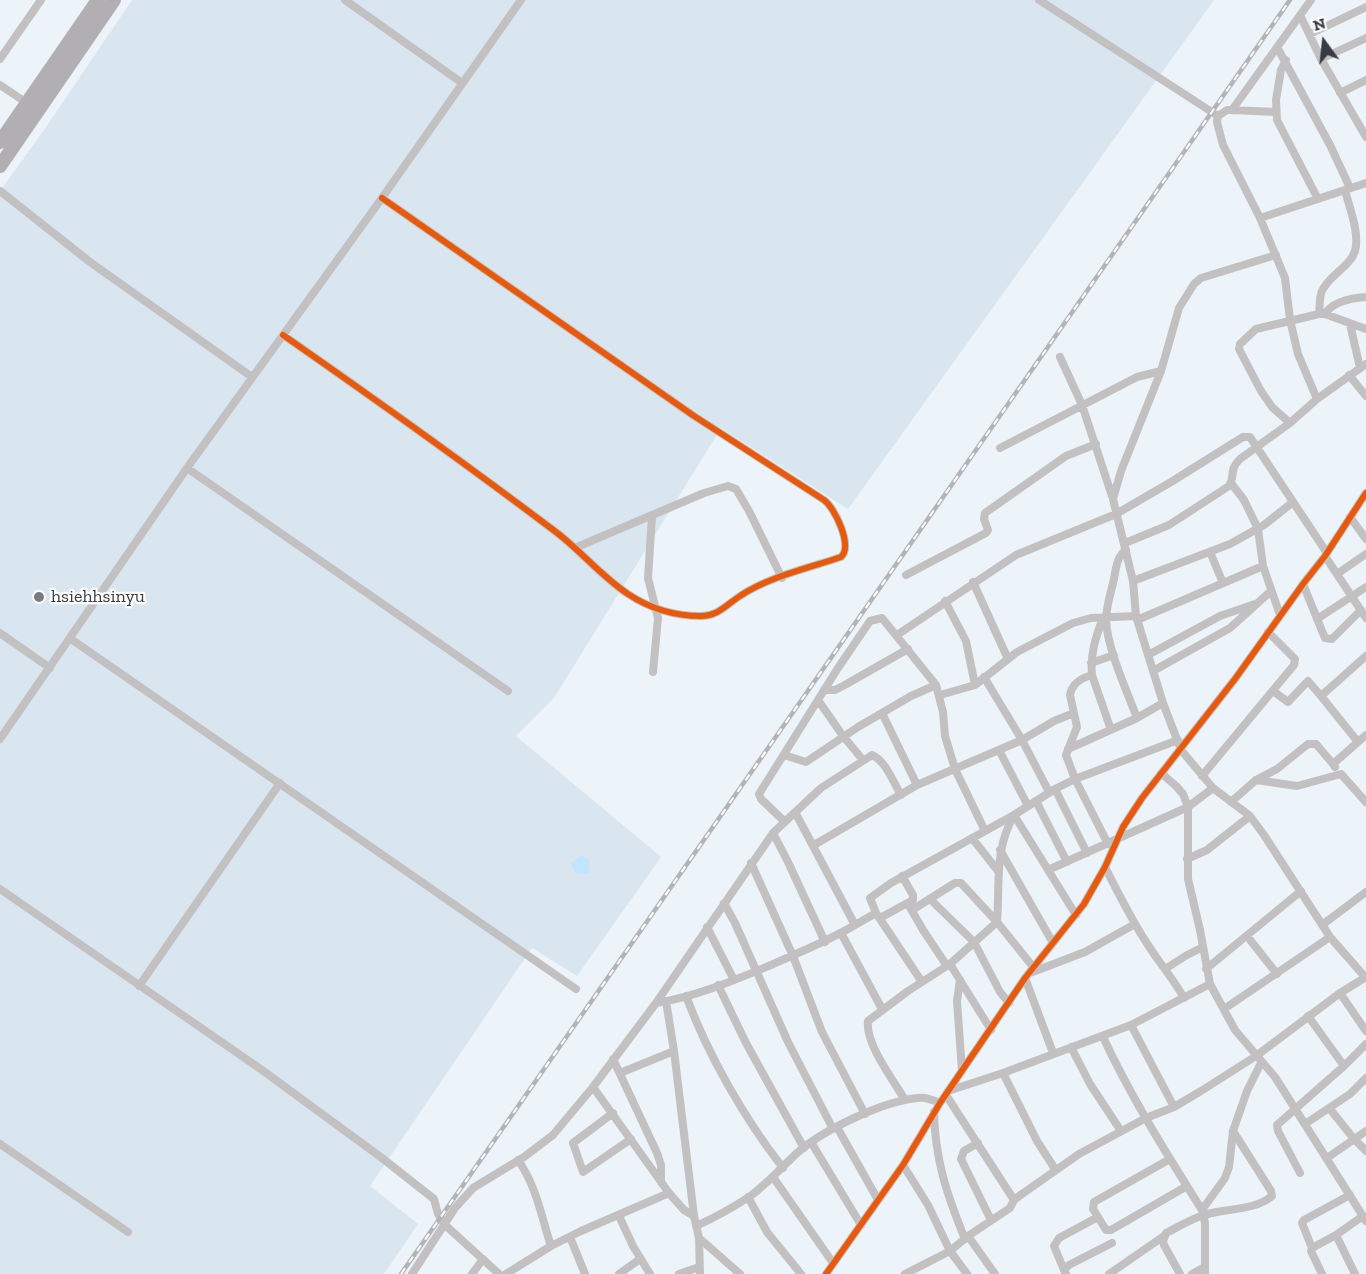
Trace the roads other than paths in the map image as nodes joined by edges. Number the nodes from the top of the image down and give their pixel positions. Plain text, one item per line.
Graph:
1 (41, 0) edge
2 (98, 0) edge
3 (114, 0) edge
4 (345, 0) edge
5 (521, 0) edge
6 (1038, 0) edge
7 (1311, 0) edge
8 (1366, 7) edge
9 (1300, 15) junction
10 (1310, 34) junction
11 (1366, 38) edge
12 (1277, 47) junction
13 (0, 59) edge
14 (1321, 59) junction
15 (1286, 60) junction
16 (1366, 80) edge
17 (462, 83) junction
18 (0, 85) edge
19 (1340, 93) junction
20 (27, 103) junction
21 (1232, 110) junction
22 (1276, 112) junction
23 (1218, 116) junction
24 (1366, 137) edge
25 (0, 142) edge
26 (0, 166) edge
27 (1366, 183) edge
28 (1348, 189) junction
29 (0, 191) edge
30 (382, 198) junction
31 (1318, 199) junction
32 (1260, 218) junction
33 (1366, 250) edge
34 (1354, 253) junction
35 (1276, 255) junction
36 (1366, 297) edge
37 (1322, 314) junction
38 (1290, 320) junction
39 (1350, 324) junction
40 (1366, 329) edge
41 (283, 335) junction
42 (1060, 357) dead end
43 (1363, 366) edge
44 (1161, 371) junction
45 (1349, 375) junction
46 (252, 377) junction
47 (1366, 396) edge
48 (1317, 399) junction
49 (1082, 405) junction
50 (1290, 423) junction
51 (1096, 444) junction
52 (1256, 446) junction
53 (1000, 448) dead end
54 (187, 468) junction
55 (1231, 483) junction
56 (1366, 493) edge
57 (1113, 499) junction
58 (1293, 502) junction
59 (1116, 514) junction
60 (652, 516) junction
61 (1350, 517) junction
62 (1258, 529) junction
63 (1366, 539) edge
64 (1125, 546) junction
65 (577, 547) junction
66 (1210, 552) junction
67 (1366, 554) edge
68 (1326, 555) junction
69 (1263, 566) junction
70 (1337, 574) junction
71 (906, 575) dead end
72 (782, 578) junction
73 (973, 582) junction
74 (1133, 582) junction
75 (1223, 583) junction
76 (1303, 584) junction
77 (1366, 587) edge
78 (1271, 591) junction
79 (1352, 597) junction
80 (945, 602) junction
81 (1257, 603) junction
82 (655, 608) junction
83 (1280, 615) junction
84 (1365, 615) edge
85 (1104, 617) junction
86 (1137, 618) junction
87 (1317, 619) junction
88 (1269, 632) junction
89 (0, 633) edge
90 (897, 635) junction
91 (70, 639) junction
92 (908, 649) junction
93 (1114, 655) junction
94 (1148, 655) junction
95 (1366, 656) edge
96 (1008, 658) junction
97 (1091, 663) junction
98 (50, 668) junction
99 (1153, 671) junction
100 (653, 672) dead end
101 (1092, 675) junction
102 (984, 677) junction
103 (936, 685) junction
104 (975, 685) junction
105 (508, 690) dead end
106 (824, 690) junction
107 (1273, 691) junction
108 (940, 695) junction
109 (1321, 696) junction
110 (818, 700) junction
111 (1163, 703) junction
112 (882, 713) junction
113 (1074, 713) junction
114 (1137, 718) junction
115 (1111, 730) junction
116 (1366, 735) edge
117 (843, 736) junction
118 (0, 739) edge
119 (1022, 740) junction
120 (1178, 740) junction
121 (1358, 742) junction
122 (1068, 748) junction
123 (999, 750) junction
124 (1181, 750) junction
125 (784, 755) junction
126 (863, 760) junction
127 (1333, 764) junction
128 (955, 769) junction
129 (1161, 773) junction
130 (1341, 774) junction
131 (1202, 776) junction
132 (1075, 779) junction
133 (1256, 780) junction
134 (280, 783) junction
135 (917, 785) junction
136 (1213, 788) junction
137 (1052, 791) junction
138 (901, 795) junction
139 (1231, 802) junction
140 (1366, 802) edge
141 (1032, 804) junction
142 (1188, 807) junction
143 (795, 812) junction
144 (1014, 815) junction
145 (1250, 816) junction
146 (783, 821) junction
147 (985, 831) junction
148 (772, 833) junction
149 (972, 838) junction
150 (1118, 840) junction
151 (1108, 844) junction
152 (814, 845) junction
153 (1000, 850) junction
154 (1087, 853) junction
155 (1187, 859) junction
156 (1067, 862) junction
157 (751, 863) junction
158 (1105, 867) junction
159 (1048, 870) junction
160 (998, 871) junction
161 (902, 876) junction
162 (0, 889) edge
163 (1301, 891) junction
164 (1366, 892) edge
165 (930, 899) junction
166 (724, 903) junction
167 (910, 907) junction
168 (1076, 915) junction
169 (878, 916) junction
170 (997, 922) junction
171 (1135, 924) junction
172 (855, 925) junction
173 (1322, 925) junction
174 (707, 927) junction
175 (841, 933) junction
176 (1247, 936) junction
177 (1330, 937) junction
178 (825, 942) junction
179 (974, 942) junction
180 (1053, 943) junction
181 (1203, 947) junction
182 (793, 956) junction
183 (949, 965) junction
184 (1166, 969) junction
185 (1206, 969) junction
186 (757, 971) junction
187 (1029, 973) junction
188 (1277, 974) junction
189 (1366, 977) edge
190 (734, 980) junction
191 (960, 980) junction
192 (922, 982) junction
193 (1210, 984) junction
194 (718, 985) junction
195 (139, 986) junction
196 (576, 989) dead end
197 (1340, 993) junction
198 (686, 996) junction
199 (1184, 998) junction
200 (666, 1001) junction
201 (656, 1003) junction
202 (1009, 1003) junction
203 (882, 1009) junction
204 (1224, 1009) junction
205 (1308, 1016) junction
206 (1131, 1025) junction
207 (991, 1030) junction
208 (1366, 1031) edge
209 (1102, 1036) junction
210 (1071, 1047) junction
211 (1365, 1048) edge
212 (674, 1051) junction
213 (1053, 1053) junction
214 (613, 1059) junction
215 (1259, 1059) junction
216 (1344, 1066) junction
217 (962, 1071) junction
218 (620, 1073) junction
219 (1003, 1073) junction
220 (1366, 1078) edge
221 (593, 1087) junction
222 (947, 1093) junction
223 (905, 1100) junction
224 (940, 1103) junction
225 (1174, 1107) junction
226 (1295, 1108) junction
227 (1330, 1109) junction
228 (934, 1112) junction
229 (613, 1113) junction
230 (866, 1114) junction
231 (1146, 1118) junction
232 (1305, 1124) junction
233 (835, 1128) junction
234 (1121, 1131) junction
235 (1233, 1131) junction
236 (1366, 1131) edge
237 (631, 1139) junction
238 (1354, 1139) junction
239 (811, 1142) junction
240 (978, 1143) junction
241 (0, 1144) edge
242 (804, 1148) junction
243 (1366, 1151) edge
244 (1327, 1158) junction
245 (1170, 1159) junction
246 (518, 1160) junction
247 (903, 1165) junction
248 (783, 1168) junction
249 (1055, 1169) junction
250 (1300, 1173) dead end
251 (773, 1177) junction
252 (661, 1182) junction
253 (1187, 1186) junction
254 (669, 1193) junction
255 (1350, 1195) junction
256 (748, 1197) junction
257 (878, 1200) junction
258 (1014, 1200) junction
259 (1203, 1212) junction
260 (619, 1216) junction
261 (694, 1216) junction
262 (1098, 1217) junction
263 (1364, 1218) edge
264 (991, 1220) junction
265 (444, 1224) junction
266 (861, 1225) junction
267 (696, 1227) junction
268 (128, 1232) dead end
269 (1336, 1235) junction
270 (1164, 1236) junction
271 (570, 1237) junction
272 (699, 1238) junction
273 (967, 1238) junction
274 (1112, 1243) dead end
275 (551, 1246) junction
276 (1312, 1248) junction
277 (951, 1251) junction
278 (483, 1259) junction
279 (640, 1259) junction
280 (833, 1263) junction
281 (699, 1270) edge
282 (1204, 1271) edge
283 (1065, 1272) edge
284 (412, 1274) edge
285 (472, 1274) edge
286 (499, 1274) edge
287 (506, 1274) edge
288 (585, 1274) edge
289 (619, 1274) edge
290 (650, 1274) edge
291 (679, 1274) edge
292 (740, 1274) edge
293 (801, 1274) edge
294 (826, 1274) edge
295 (905, 1274) edge
296 (967, 1274) edge
297 (995, 1274) edge
298 (1108, 1274) edge
299 (1180, 1274) edge
300 (1192, 1274) edge
301 (1322, 1274) edge
302 (1355, 1274) edge

1 - 13 street
2 - 20 main road
3 - 26 main road
4 - 17 street
5 - 17 street
6 - 23 street
7 - 9 street
8 - 10 street
9 - 10 street
9 - 12 street
10 - 14 street
11 - 14 street
12 - 15 street
12 - 21 street
14 - 19 street
15 - 22 street
15 - 28 street
16 - 19 street
17 - 30 street
18 - 20 street
19 - 24 street
20 - 25 main road
21 - 22 street
21 - 23 street
22 - 31 street
23 - 32 street
27 - 28 street
28 - 31 street
28 - 34 street
29 - 46 street
30 - 41 street
30 - 72 street
31 - 32 street
32 - 35 street
33 - 34 street
34 - 37 street
35 - 38 street
35 - 44 street
36 - 37 street
37 - 38 street
37 - 39 street
38 - 48 street
38 - 50 street
39 - 40 street
39 - 43 street
41 - 46 street
41 - 65 street
42 - 49 street
43 - 45 street
44 - 49 street
44 - 57 street
45 - 47 street
45 - 48 street
46 - 54 street
48 - 50 street
49 - 51 street
49 - 53 street
50 - 52 street
51 - 57 street
51 - 71 street
52 - 55 street
52 - 58 street
52 - 59 street
54 - 91 street
54 - 105 street
55 - 62 street
55 - 64 street
56 - 61 street
57 - 59 street
58 - 62 street
58 - 68 street
59 - 64 street
59 - 73 street
60 - 65 street
60 - 72 street
60 - 82 street
61 - 63 street
61 - 68 street
62 - 66 street
62 - 69 street
64 - 74 street
64 - 85 street
65 - 82 street
66 - 74 street
66 - 75 street
67 - 70 street
68 - 70 street
68 - 76 street
69 - 75 street
69 - 78 street
70 - 79 street
72 - 82 street
73 - 80 street
73 - 96 street
74 - 86 street
75 - 86 street
76 - 83 street
76 - 87 street
77 - 79 street
78 - 81 street
78 - 83 street
79 - 84 street
79 - 87 street
80 - 90 street
80 - 104 street
81 - 94 street
81 - 99 street
82 - 100 street
83 - 88 street
84 - 87 street
85 - 86 street
85 - 93 street
85 - 96 street
85 - 97 street
86 - 94 street
88 - 107 street
88 - 124 street
89 - 98 street
90 - 92 street
90 - 106 street
91 - 98 street
91 - 134 street
92 - 103 street
92 - 106 street
93 - 97 street
93 - 114 street
94 - 99 street
95 - 109 street
96 - 102 street
97 - 101 street
98 - 118 street
99 - 111 street
101 - 113 street
101 - 115 street
102 - 104 street
102 - 119 street
103 - 108 street
103 - 112 street
104 - 108 street
106 - 110 street
107 - 109 street
107 - 131 street
108 - 128 street
109 - 121 street
110 - 117 street
110 - 125 street
111 - 114 street
111 - 120 street
112 - 117 street
112 - 135 street
113 - 119 street
113 - 122 street
114 - 115 street
115 - 122 street
116 - 121 street
117 - 125 street
117 - 126 street
119 - 123 street
119 - 137 street
120 - 124 street
120 - 132 street
121 - 127 street
122 - 132 street
123 - 128 street
123 - 141 street
124 - 129 street
124 - 131 street
125 - 146 street
126 - 138 street
126 - 143 street
127 - 130 street
127 - 133 street
128 - 135 street
128 - 147 street
129 - 142 street
129 - 150 street
130 - 133 street
130 - 140 street
131 - 136 street
132 - 137 street
132 - 151 street
133 - 139 street
134 - 195 street
134 - 196 street
135 - 138 street
136 - 139 street
136 - 142 street
137 - 141 street
137 - 154 street
138 - 152 street
139 - 145 street
141 - 144 street
141 - 156 street
142 - 150 street
142 - 155 street
143 - 146 street
143 - 152 street
144 - 147 street
144 - 153 street
144 - 159 street
145 - 155 street
145 - 163 street
146 - 148 street
147 - 149 street
148 - 157 street
148 - 178 street
149 - 160 street
149 - 161 street
150 - 151 street
150 - 158 street
151 - 154 street
152 - 172 street
153 - 160 street
153 - 180 street
154 - 156 street
155 - 181 street
156 - 159 street
157 - 166 street
157 - 182 street
158 - 168 street
158 - 171 street
159 - 168 street
160 - 170 street
161 - 167 street
161 - 169 street
162 - 195 street
163 - 173 street
163 - 176 street
164 - 173 street
165 - 167 street
165 - 170 street
165 - 179 street
166 - 174 street
166 - 186 street
167 - 169 street
167 - 183 street
168 - 180 street
169 - 172 street
169 - 192 street
170 - 179 street
170 - 187 street
171 - 184 street
171 - 187 street
172 - 175 street
173 - 177 street
174 - 190 street
174 - 201 street
175 - 178 street
175 - 203 street
176 - 185 street
176 - 188 street
177 - 188 street
177 - 189 street
178 - 182 street
179 - 183 street
179 - 202 street
180 - 187 street
181 - 184 street
181 - 185 street
182 - 186 street
182 - 230 street
183 - 191 street
183 - 192 street
184 - 199 street
185 - 193 street
186 - 190 street
186 - 233 street
187 - 202 street
187 - 213 street
188 - 204 street
189 - 197 street
190 - 194 street
191 - 207 street
191 - 217 street
192 - 203 street
193 - 199 street
193 - 204 street
194 - 198 street
194 - 242 street
195 - 265 street
197 - 205 street
197 - 208 street
198 - 200 street
198 - 248 street
199 - 206 street
200 - 201 street
200 - 212 street
201 - 214 street
202 - 207 street
203 - 223 street
204 - 215 street
205 - 215 street
205 - 216 street
206 - 209 street
206 - 225 street
207 - 217 street
209 - 210 street
209 - 231 street
210 - 213 street
210 - 234 street
211 - 216 street
212 - 218 street
212 - 261 street
213 - 219 street
214 - 218 street
214 - 221 street
215 - 225 street
215 - 226 street
215 - 235 street
216 - 226 street
217 - 222 street
218 - 252 street
219 - 222 street
219 - 249 street
220 - 227 street
221 - 229 street
221 - 246 street
222 - 224 street
222 - 240 street
223 - 224 street
223 - 230 street
224 - 228 street
225 - 231 street
226 - 232 street
226 - 250 street
227 - 232 street
227 - 238 street
228 - 247 street
228 - 273 street
229 - 237 street
229 - 237 street
230 - 233 street
231 - 234 street
231 - 245 street
232 - 244 street
233 - 239 street
233 - 257 street
234 - 249 street
235 - 259 street
235 - 259 street
236 - 238 street
237 - 252 street
238 - 243 street
238 - 244 street
239 - 242 street
239 - 266 street
240 - 258 street
240 - 264 street
241 - 268 street
242 - 248 street
244 - 255 street
245 - 253 street
245 - 262 street
246 - 265 street
246 - 275 street
247 - 257 street
247 - 277 street
248 - 251 street
249 - 258 street
251 - 256 street
251 - 280 street
252 - 254 street
253 - 259 street
253 - 262 street
254 - 260 street
254 - 261 street
255 - 263 street
255 - 276 street
256 - 267 street
256 - 293 street
257 - 266 street
258 - 264 street
259 - 270 street
259 - 282 street
260 - 271 street
260 - 279 street
261 - 267 street
262 - 283 street
263 - 269 street
264 - 273 street
265 - 278 street
265 - 284 street
266 - 280 street
267 - 272 street
269 - 276 street
269 - 302 street
270 - 298 street
270 - 299 street
271 - 275 street
271 - 288 street
272 - 281 street
272 - 292 street
273 - 277 street
273 - 297 street
274 - 283 street
275 - 287 street
276 - 301 street
277 - 295 street
277 - 296 street
278 - 285 street
278 - 286 street
279 - 289 street
279 - 290 street
280 - 294 street
281 - 291 street
282 - 300 street

